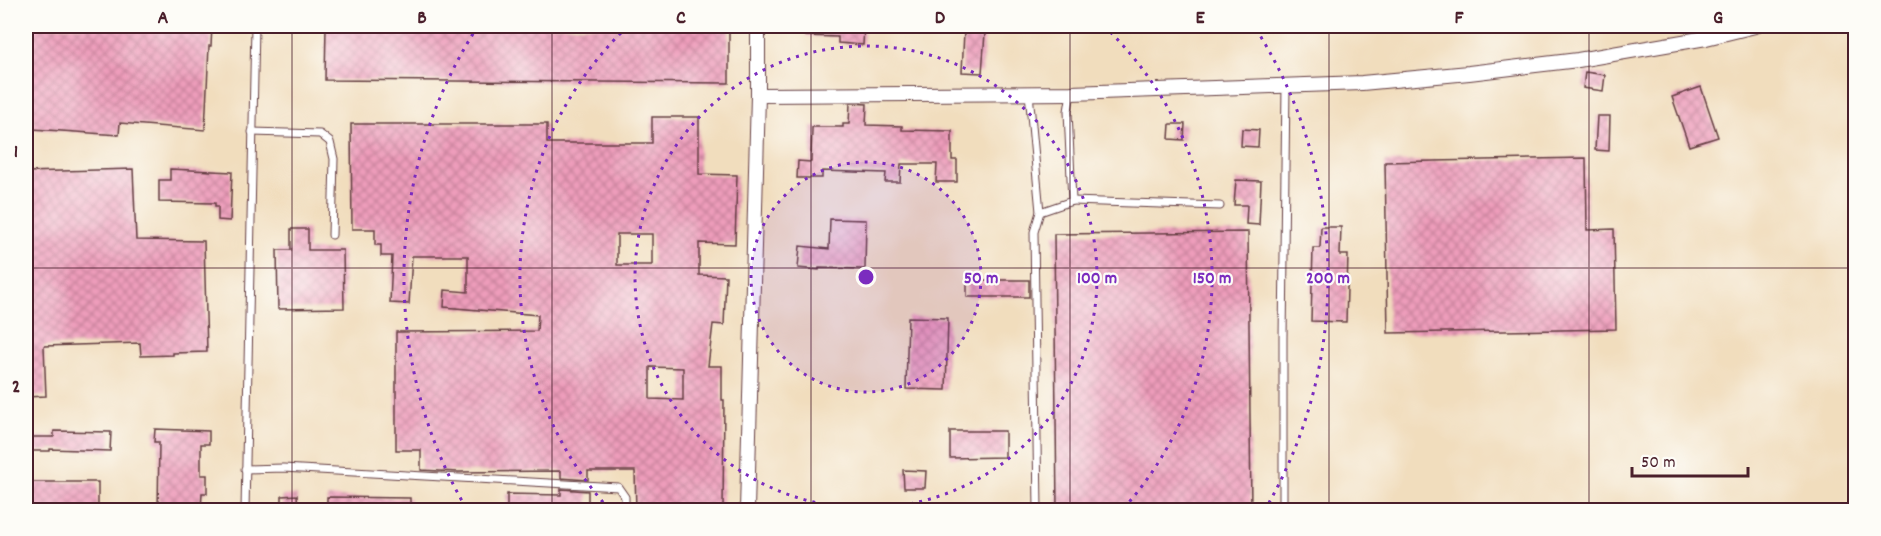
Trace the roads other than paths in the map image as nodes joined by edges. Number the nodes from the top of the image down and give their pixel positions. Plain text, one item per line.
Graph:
1 (255, 26) edge
2 (758, 26) edge
3 (1755, 26) edge
4 (1286, 85) junction
5 (1029, 93) junction
6 (1071, 93) junction
7 (758, 95) junction
8 (252, 132) junction
9 (1072, 201) junction
10 (1220, 206) dead end
11 (1040, 212) junction
12 (332, 236) dead end
13 (245, 469) junction
14 (1856, 506) edge
15 (245, 510) edge
16 (625, 510) edge
17 (747, 510) edge
18 (1038, 510) edge
19 (1283, 510) edge
20 (1844, 510) edge

1 - 8 lane
2 - 7 street
3 - 4 street
4 - 6 street
4 - 19 lane
5 - 6 street
5 - 7 street
5 - 11 lane
6 - 9 lane
7 - 17 street
8 - 12 lane
8 - 13 lane
9 - 10 lane
9 - 11 lane
11 - 18 lane
13 - 15 lane
13 - 16 lane
14 - 20 lane

